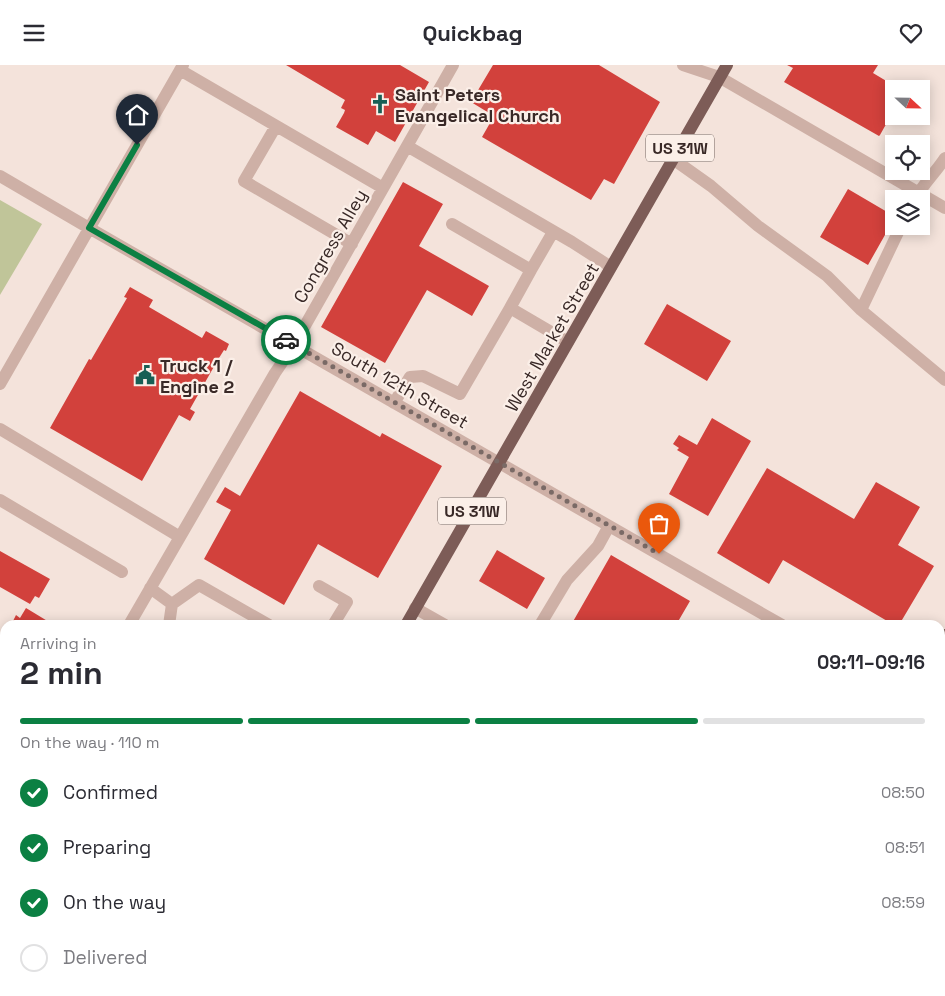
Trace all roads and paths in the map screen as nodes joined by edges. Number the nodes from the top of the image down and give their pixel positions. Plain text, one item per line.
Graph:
1 (453, 65) edge
2 (683, 65) edge
3 (711, 65) edge
4 (727, 65) edge
5 (181, 67) edge
6 (719, 77) junction
7 (276, 126) junction
8 (408, 146) junction
9 (945, 158) edge
10 (673, 159) junction
11 (0, 176) edge
12 (383, 189) junction
13 (906, 190) edge
14 (921, 190) edge
15 (930, 202) edge
16 (945, 208) edge
17 (452, 224) dead end
18 (89, 228) junction
19 (553, 232) junction
20 (897, 235) edge
21 (352, 243) junction
22 (611, 267) junction
23 (531, 270) junction
24 (510, 308) junction
25 (861, 310) junction
26 (568, 342) junction
27 (294, 345) junction
28 (945, 381) edge
29 (0, 384) edge
30 (394, 403) junction
31 (0, 429) edge
32 (500, 463) junction
33 (0, 500) edge
34 (610, 526) junction
35 (180, 537) junction
36 (122, 572) dead end
37 (319, 586) dead end
38 (150, 588) junction
39 (172, 604) junction
40 (416, 608) junction
41 (132, 620) edge
42 (170, 620) edge
43 (260, 620) edge
44 (336, 620) edge
45 (409, 620) edge
46 (436, 620) edge
47 (543, 620) edge
48 (773, 620) edge

1 - 8 street, Congress Alley
2 - 6 street
3 - 6 street
4 - 6 main road, West Market Street / US 31W
5 - 7 street
5 - 18 street
6 - 10 main road, West Market Street / US 31W
6 - 13 street
7 - 12 street
7 - 21 street
8 - 12 street, Congress Alley
8 - 19 street
9 - 14 street
10 - 22 main road, West Market Street / US 31W
10 - 25 street
11 - 18 street, South 12th Street
12 - 21 street, Congress Alley
15 - 16 street
17 - 23 street
18 - 27 street, South 12th Street
18 - 29 street
19 - 22 street
19 - 23 street
20 - 25 street
21 - 27 street, Congress Alley
22 - 26 main road, West Market Street / US 31W
23 - 24 street
24 - 26 street
24 - 30 street
25 - 28 street
26 - 32 main road, West Market Street / US 31W
27 - 30 street, South 12th Street
27 - 35 street, Congress Alley
30 - 32 street, South 12th Street
31 - 35 street
32 - 34 street, South 12th Street
32 - 40 main road, West Market Street / US 31W
33 - 36 street
34 - 47 street
34 - 48 street, South 12th Street
35 - 38 street, Congress Alley
37 - 44 street
38 - 39 street
38 - 41 street, Congress Alley
39 - 42 street
39 - 43 street
40 - 45 main road, West Market Street / US 31W
40 - 46 street

